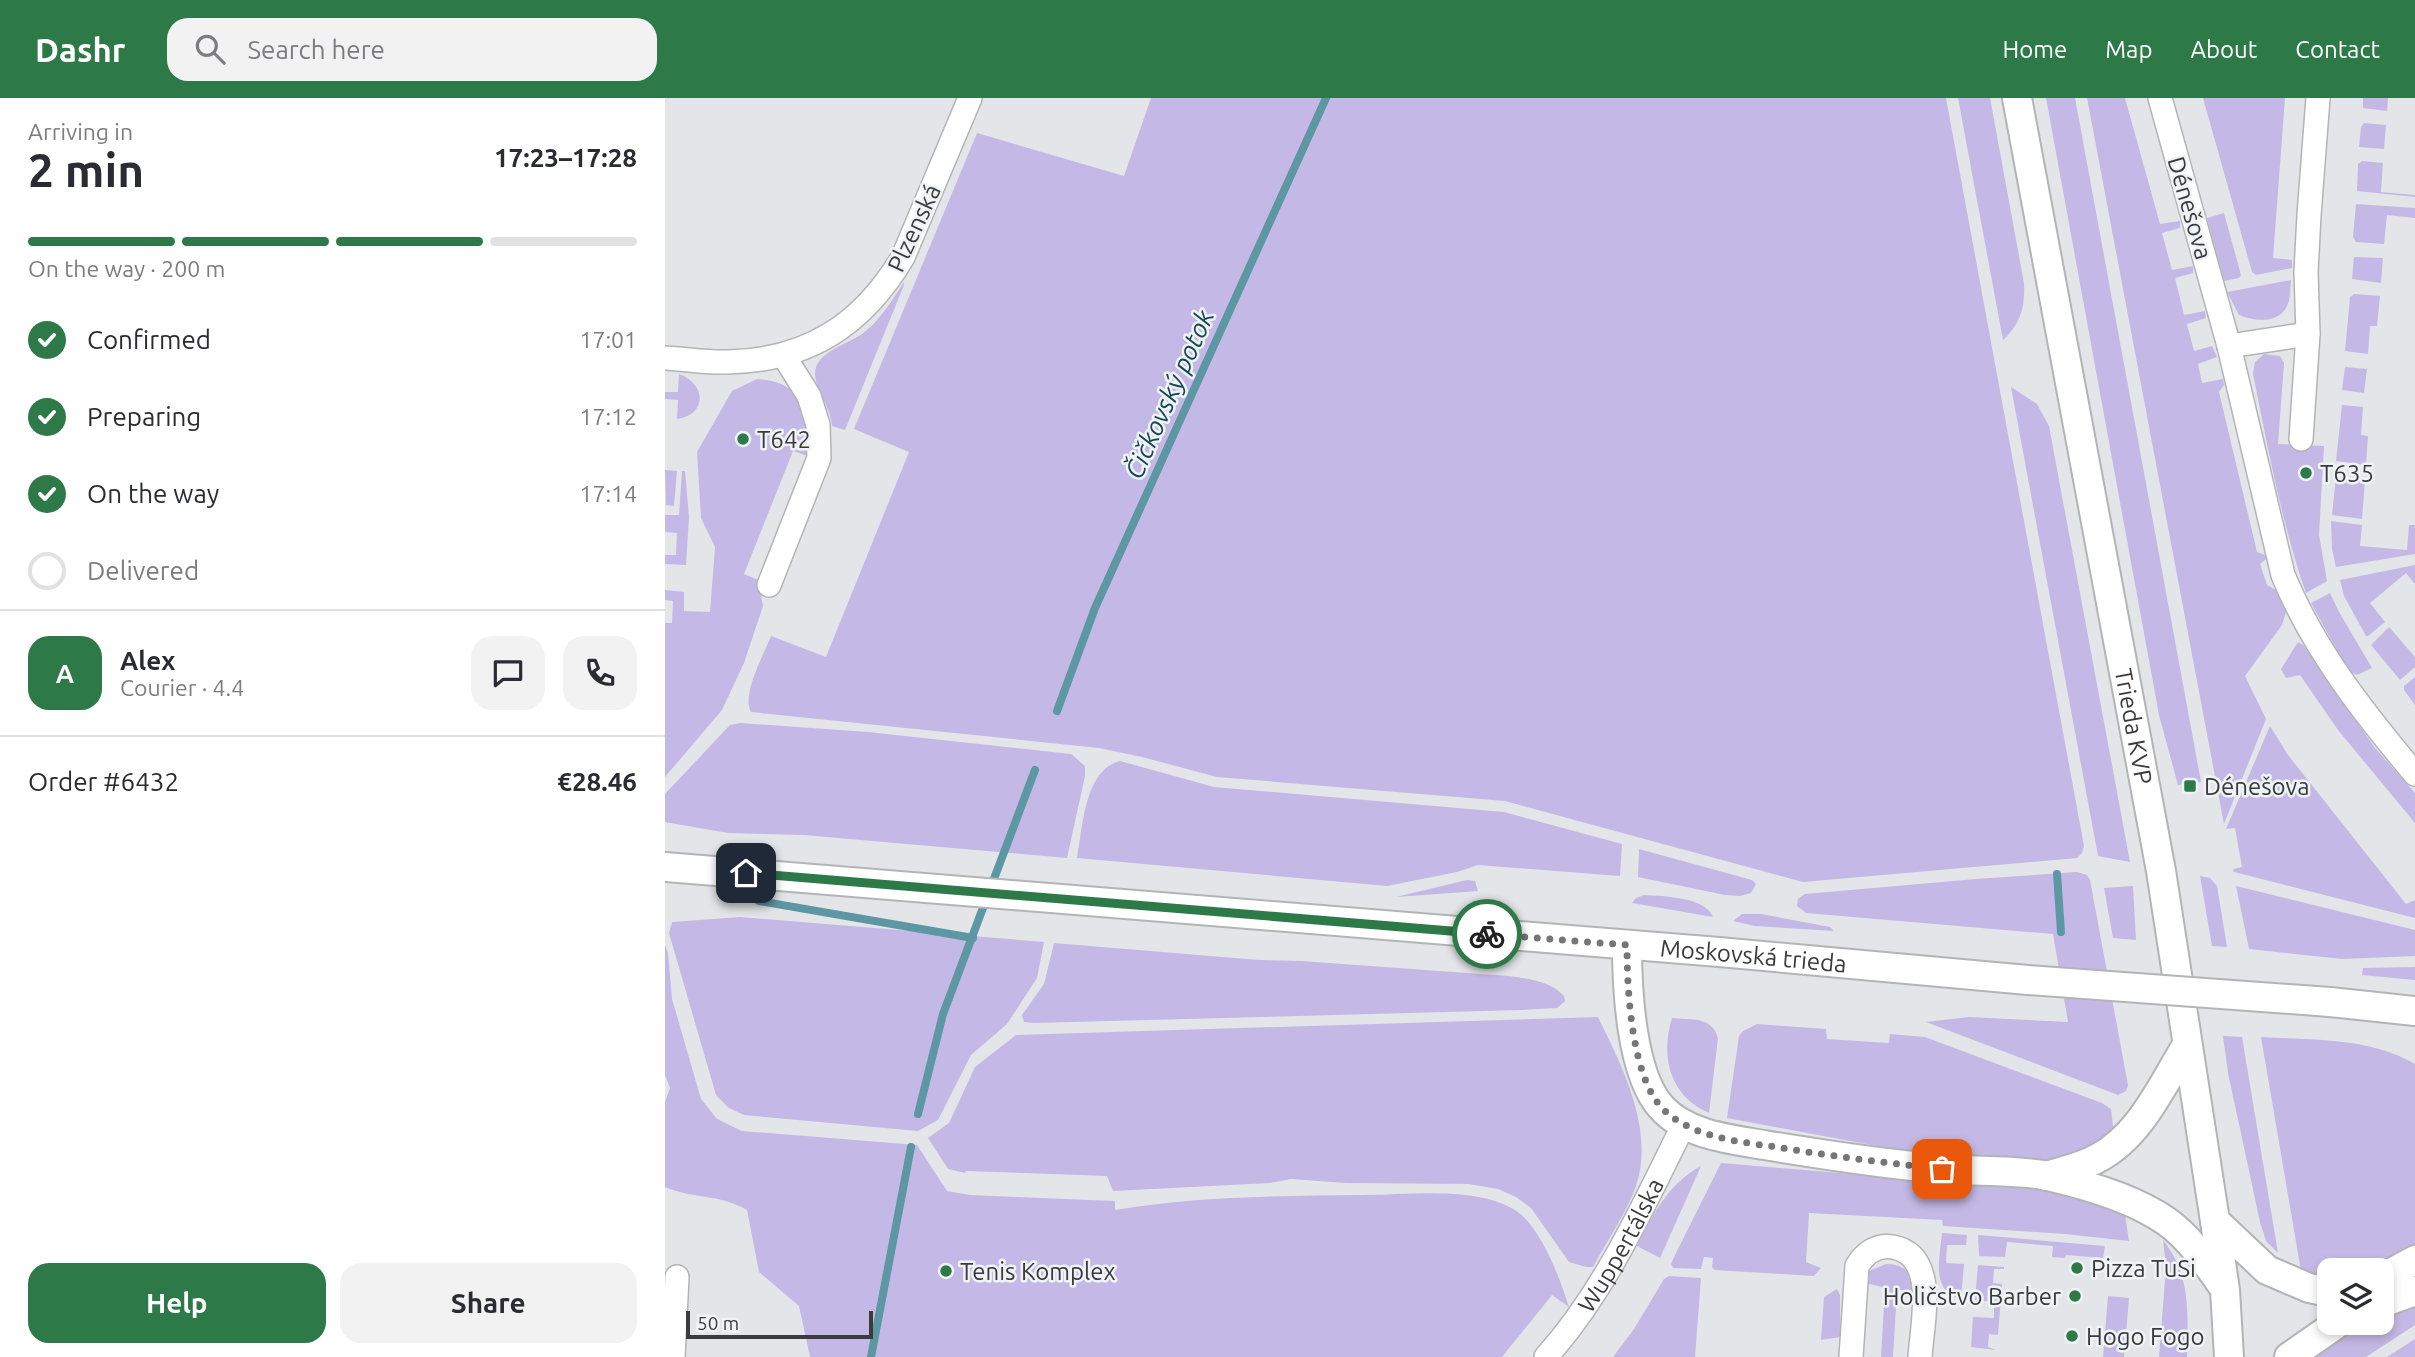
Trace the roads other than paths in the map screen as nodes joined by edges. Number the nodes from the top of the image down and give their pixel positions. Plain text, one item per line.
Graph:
1 (970, 98) edge
2 (2017, 98) edge
3 (2159, 98) edge
4 (2318, 98) edge
5 (2308, 334) junction
6 (2229, 346) junction
7 (784, 356) junction
8 (665, 358) edge
9 (2301, 439) dead end
10 (769, 585) dead end
11 (2415, 774) edge
12 (665, 867) edge
13 (1627, 945) junction
14 (2413, 1013) edge
15 (2187, 1045) junction
16 (1684, 1124) junction
17 (2046, 1176) junction
18 (2215, 1221) junction
19 (2415, 1260) edge
20 (2394, 1271) edge
21 (677, 1276) dead end
22 (2225, 1290) junction
23 (2317, 1290) edge
24 (2415, 1291) edge
25 (2394, 1299) edge
26 (2321, 1335) edge
27 (673, 1357) edge
28 (1546, 1357) edge
29 (1851, 1357) edge
30 (1920, 1357) edge
31 (2229, 1357) edge
32 (2289, 1357) edge

1 - 7 street, Plzenská
2 - 15 street, Trieda KVP
3 - 6 street, Dénešova
4 - 5 street
5 - 6 street
5 - 9 street
6 - 11 street, Dénešova
7 - 8 street, Plzenská
7 - 10 street
12 - 13 street, Moskovská trieda
13 - 14 street, Moskovská trieda, bridge
13 - 16 street
15 - 17 street
15 - 18 street, Trieda KVP
16 - 17 street
16 - 28 street, Wuppertálska
17 - 22 street
18 - 22 street, Trieda KVP
18 - 23 street
19 - 20 street
21 - 27 street
22 - 31 street, Trieda KVP
24 - 25 street
26 - 32 street
29 - 30 street

